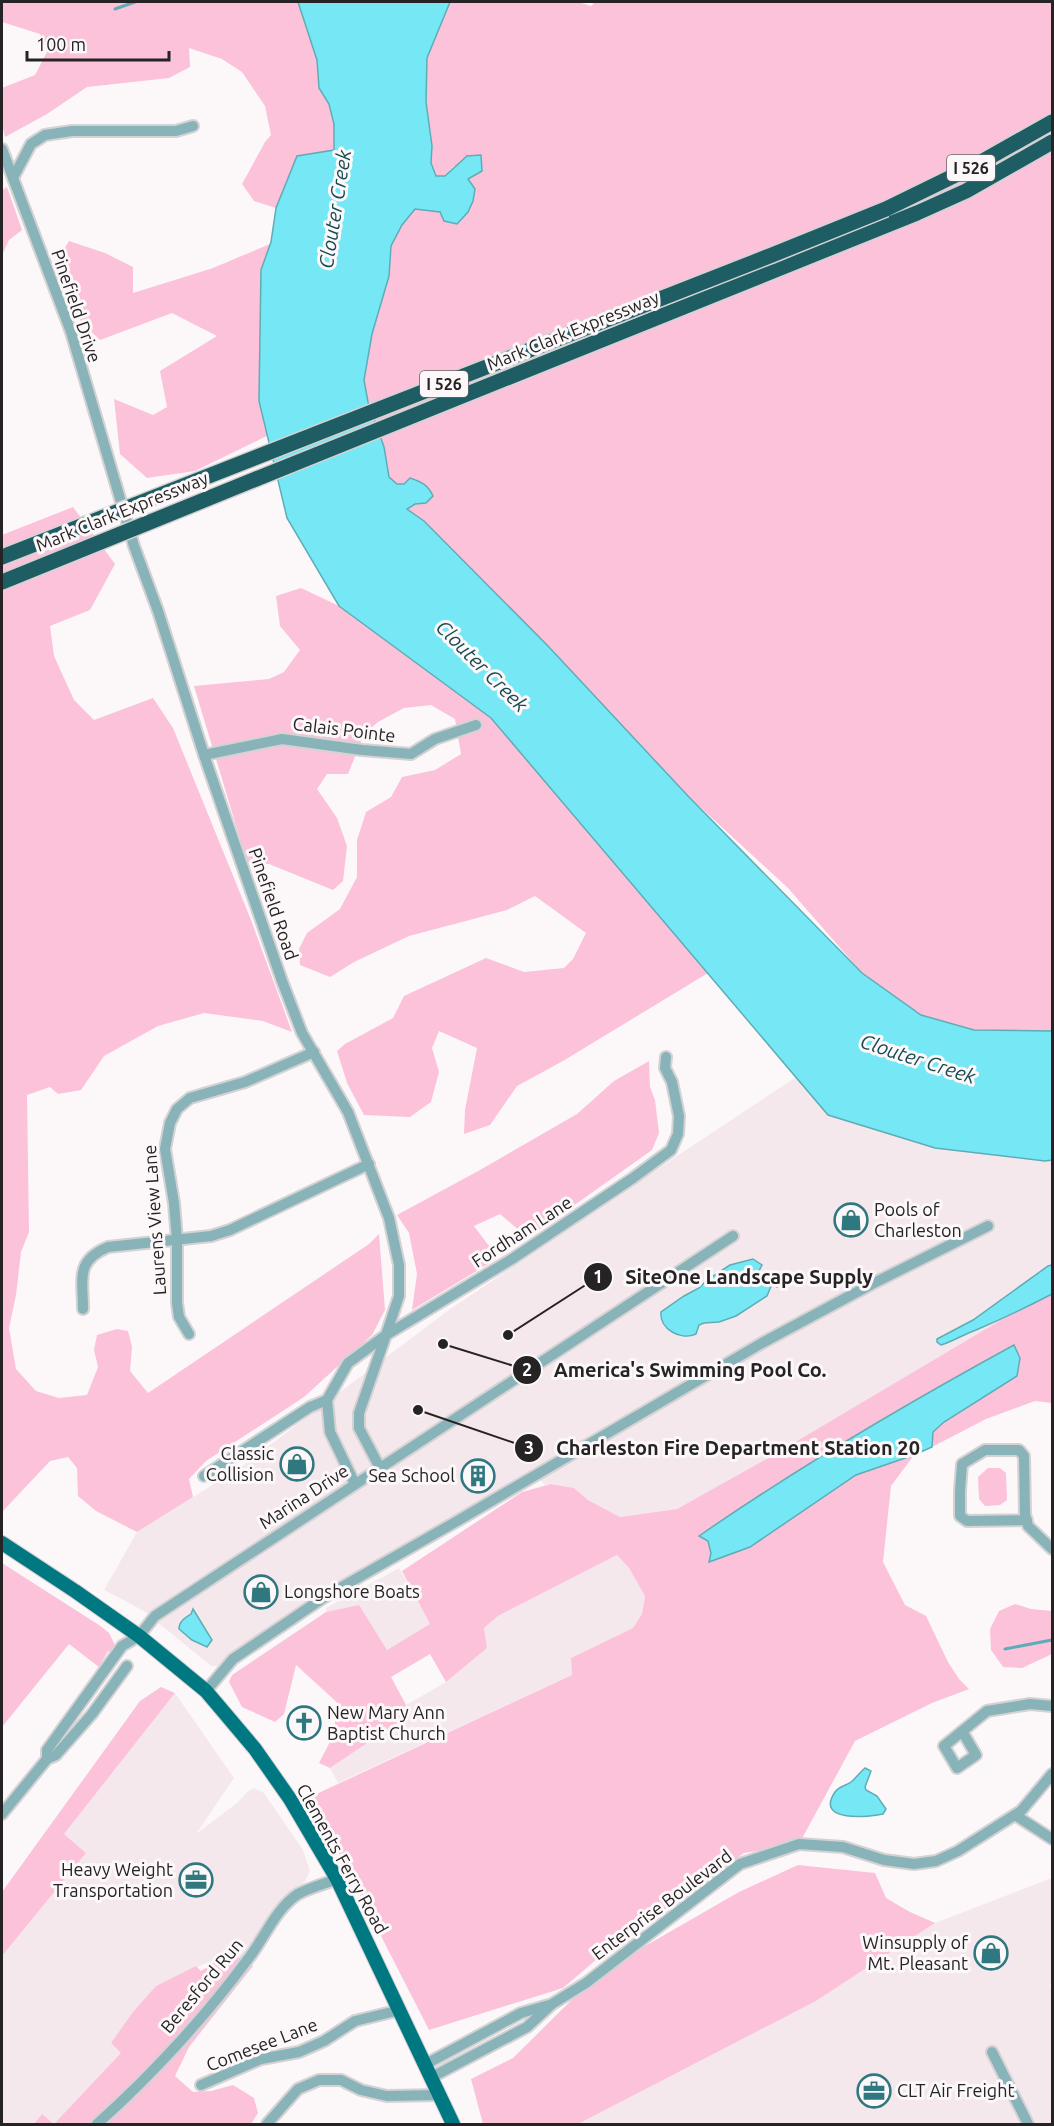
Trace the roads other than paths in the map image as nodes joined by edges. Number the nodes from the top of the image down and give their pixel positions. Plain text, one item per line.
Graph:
1 (1053, 122) edge
2 (193, 126) dead end
3 (1053, 142) edge
4 (2, 149) edge
5 (13, 178) junction
6 (112, 476) joint
7 (2, 557) edge
8 (2, 582) edge
9 (476, 725) dead end
10 (204, 755) junction
11 (314, 1052) junction
12 (666, 1057) dead end
13 (369, 1164) junction
14 (988, 1226) dead end
15 (733, 1236) dead end
16 (177, 1240) junction
17 (83, 1309) dead end
18 (189, 1334) dead end
19 (386, 1335) junction
20 (327, 1400) junction
21 (380, 1468) junction
22 (204, 1476) dead end
23 (355, 1484) junction
24 (1027, 1520) junction
25 (2, 1543) edge
26 (1053, 1549) edge
27 (139, 1636) junction
28 (127, 1666) dead end
29 (206, 1691) junction
30 (1053, 1706) edge
31 (962, 1731) dead end
32 (47, 1759) junction
33 (1053, 1774) edge
34 (2, 1814) edge
35 (1015, 1815) junction
36 (1053, 1839) edge
37 (337, 1879) junction
38 (552, 2004) junction
39 (400, 2010) junction
40 (992, 2052) dead end
41 (426, 2064) junction
42 (432, 2077) junction
43 (201, 2085) dead end
44 (440, 2095) junction
45 (97, 2124) edge
46 (267, 2124) edge
47 (453, 2124) edge
48 (1028, 2124) edge

1 - 7 highway, Mark Clark Expressway / I 526, bridge
2 - 5 street
3 - 8 highway, Mark Clark Expressway / I 526, bridge
4 - 5 street, Pinefield Drive
5 - 6 street, Pinefield Drive
6 - 10 street, Pinefield Road
9 - 10 street, Calais Pointe
10 - 11 street, Pinefield Road
11 - 13 street, Pinefield Road
11 - 16 street, Laurens View Lane
12 - 19 street, Fordham Lane
13 - 16 street
13 - 19 street, Pinefield Road
14 - 29 street
15 - 21 street, Marina Drive
16 - 17 street
16 - 18 street, Laurens View Lane
19 - 20 street
19 - 21 street, Pinefield Road
20 - 22 street
20 - 23 street
21 - 23 street, Marina Drive
23 - 27 street, Marina Drive
24 - 24 street
24 - 26 street
25 - 27 main road, Clements Ferry Road
27 - 29 main road, Clements Ferry Road
27 - 32 street, Marina Drive
28 - 32 street
29 - 37 main road, Clements Ferry Road
30 - 31 street
32 - 34 street
33 - 35 street, Enterprise Boulevard
35 - 36 street
35 - 38 street, Enterprise Boulevard
37 - 39 main road, Clements Ferry Road
37 - 45 street, Beresford Run
38 - 41 street, Enterprise Boulevard
38 - 42 street, Enterprise Boulevard
39 - 41 main road, Clements Ferry Road
39 - 43 street, Comesee Lane
40 - 48 street
41 - 42 main road, Clements Ferry Road
42 - 44 main road, Clements Ferry Road
44 - 46 street
44 - 47 main road, Clements Ferry Road

